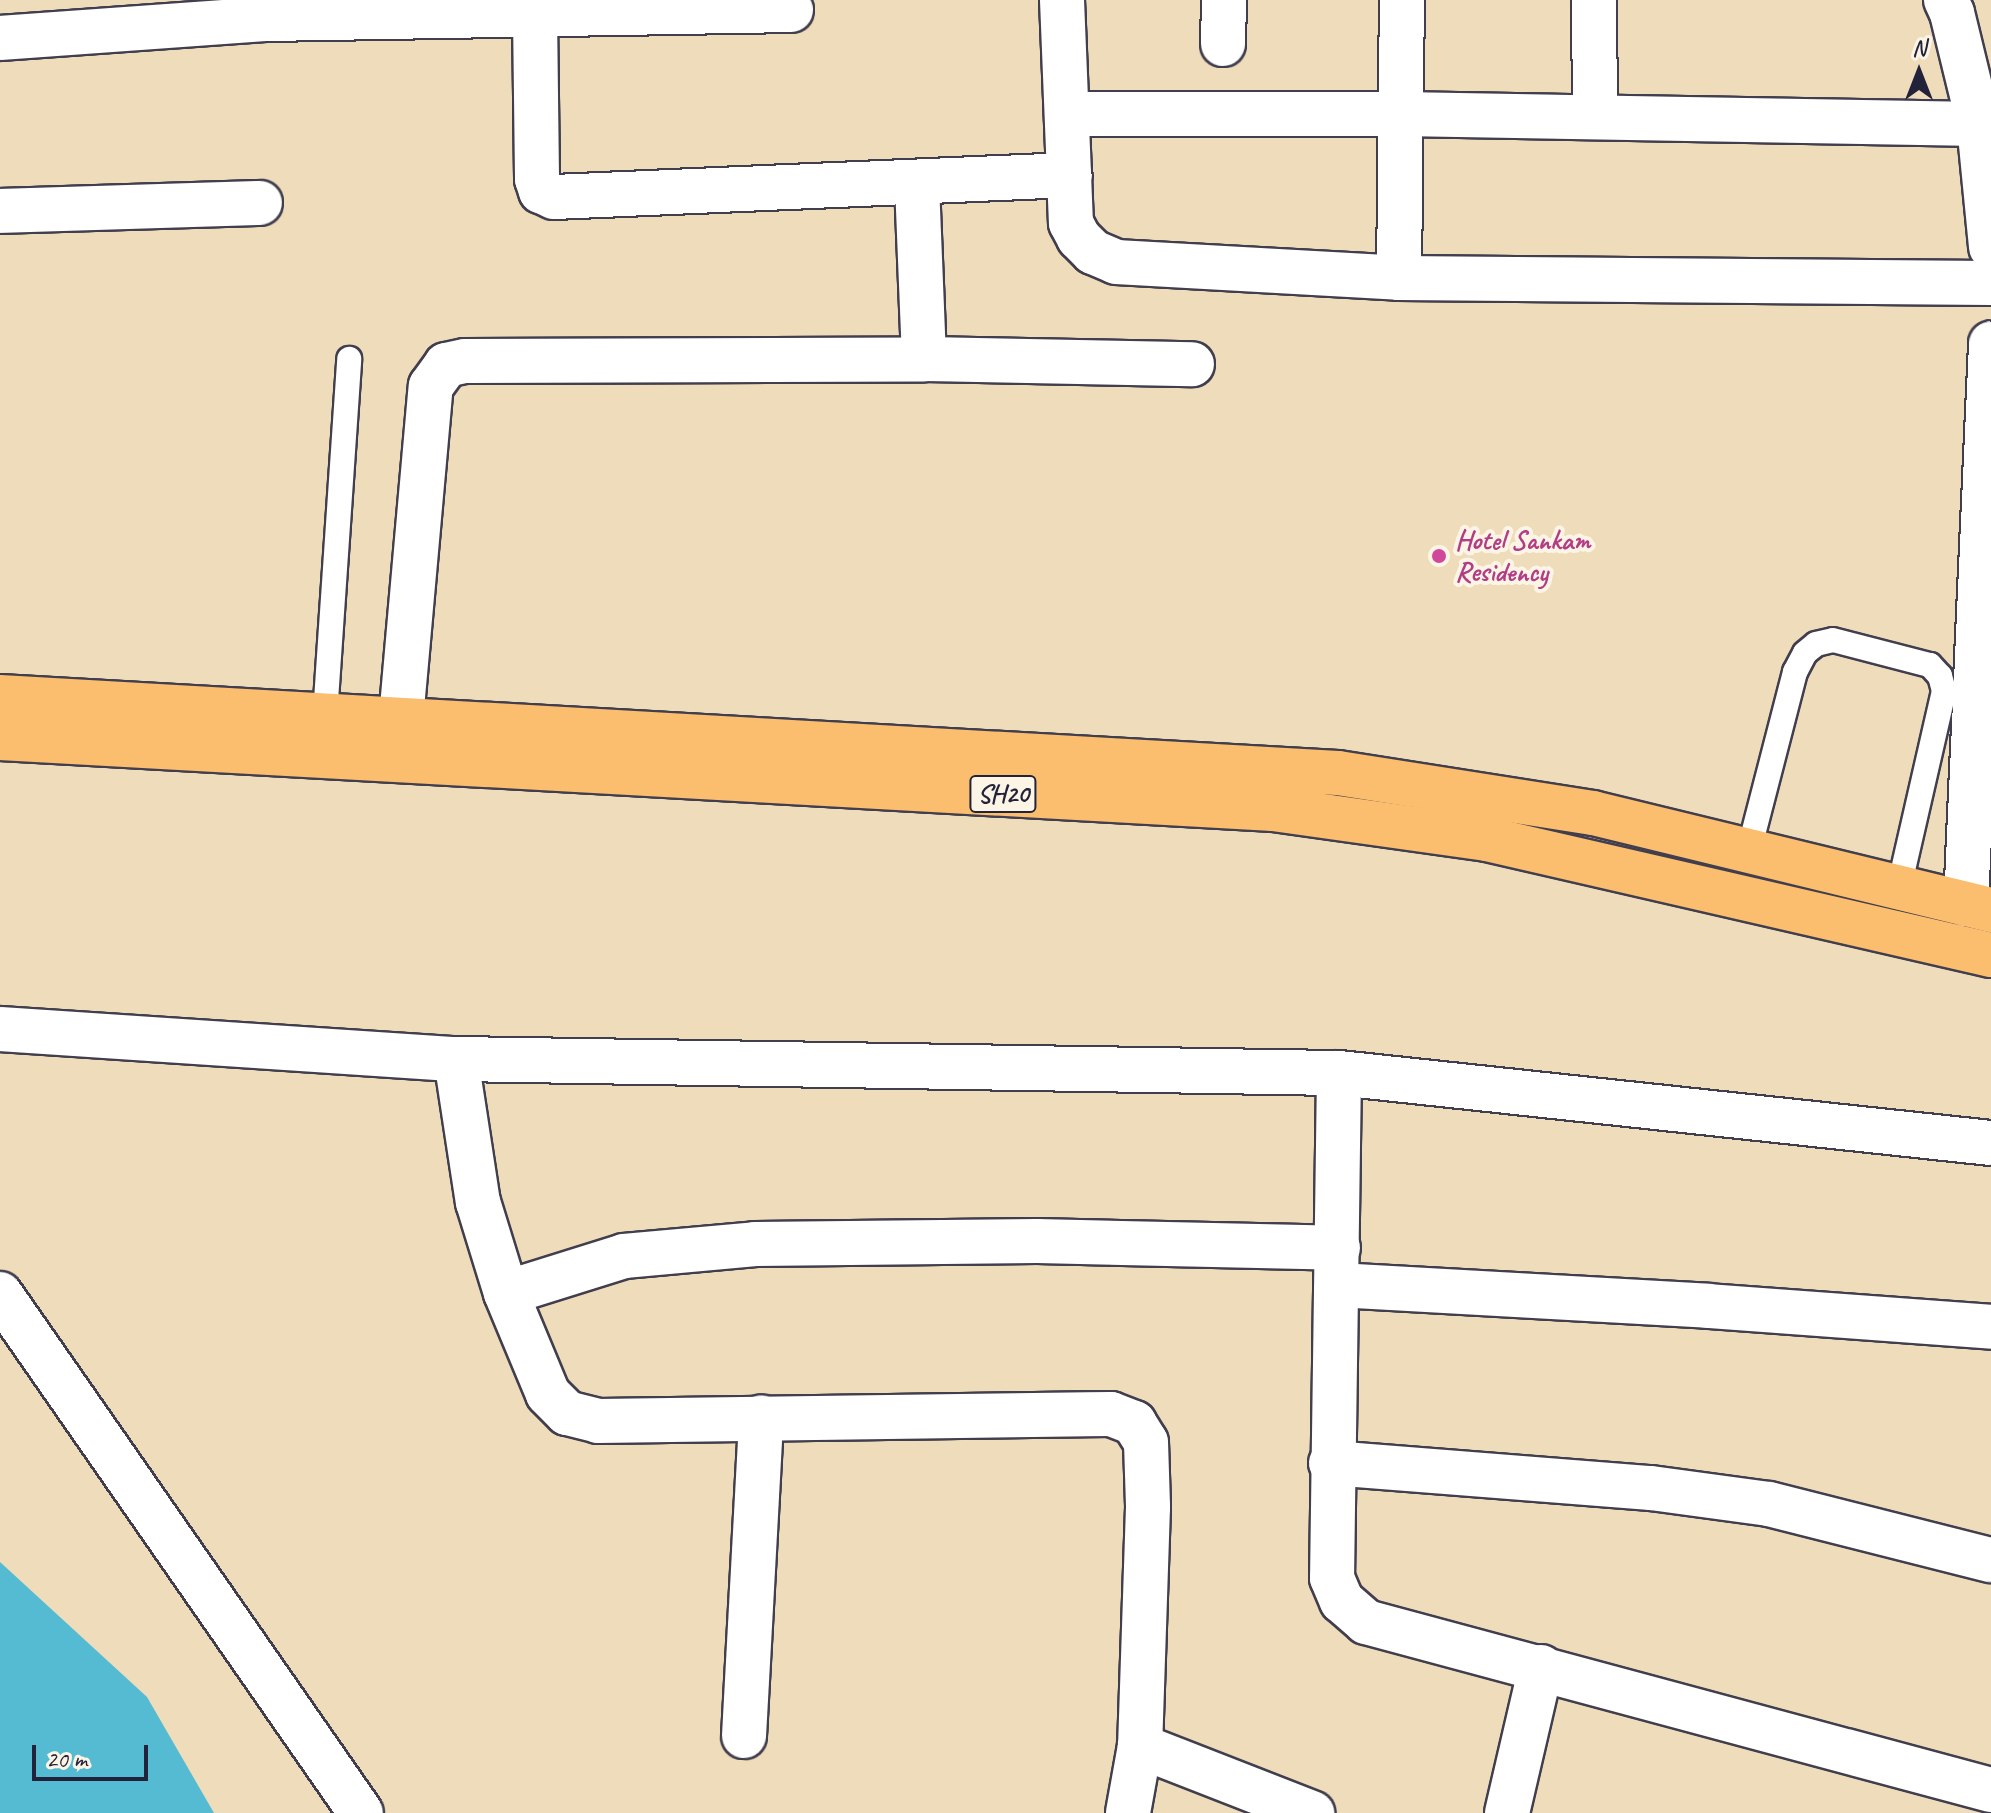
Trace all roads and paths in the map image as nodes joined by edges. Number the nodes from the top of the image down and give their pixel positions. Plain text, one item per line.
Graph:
1 (1062, 0) edge
2 (1224, 0) edge
3 (1402, 0) edge
4 (1594, 0) edge
5 (1946, 0) edge
6 (266, 10) edge
7 (791, 10) dead end
8 (535, 14) junction
9 (0, 38) edge
10 (1223, 44) dead end
11 (1068, 114) junction
12 (1401, 114) junction
13 (1595, 117) junction
14 (1979, 124) junction
15 (1070, 175) junction
16 (917, 184) junction
17 (260, 203) dead end
18 (0, 211) edge
19 (1991, 247) edge
20 (1399, 278) junction
21 (1991, 283) edge
22 (1991, 344) edge
23 (349, 359) dead end
24 (924, 359) junction
25 (1192, 364) dead end
26 (0, 697) edge
27 (325, 715) junction
28 (401, 719) junction
29 (0, 738) edge
30 (1749, 850) junction
31 (1899, 887) junction
32 (1978, 907) edge
33 (1991, 955) edge
34 (0, 1029) edge
35 (456, 1059) junction
36 (1339, 1073) junction
37 (1991, 1143) edge
38 (1338, 1267) junction
39 (506, 1293) junction
40 (0, 1294) edge
41 (1991, 1327) edge
42 (761, 1417) junction
43 (1331, 1463) junction
44 (1991, 1560) edge
45 (1541, 1667) junction
46 (744, 1736) dead end
47 (1140, 1746) junction
48 (1991, 1790) edge
49 (361, 1813) edge
50 (1128, 1813) edge
51 (1312, 1813) edge
52 (1507, 1813) edge

1 - 11 street
2 - 10 street
3 - 12 street
4 - 13 street
5 - 14 street
6 - 8 street
6 - 9 street
7 - 8 street
8 - 16 street
11 - 12 street
11 - 15 street
12 - 13 street
12 - 20 street
13 - 14 street
14 - 19 street
15 - 16 street
15 - 20 street
16 - 24 street
17 - 18 street
20 - 21 street
22 - 32 street
23 - 27 lane
24 - 25 street
24 - 28 street
26 - 27 main road, SH20
27 - 28 main road, SH20
28 - 30 main road, SH20
29 - 33 main road, SH20
30 - 31 main road, SH20
30 - 31 lane
31 - 32 main road, SH20
34 - 35 street
35 - 36 street
35 - 39 street
36 - 37 street
36 - 38 street
38 - 39 street
38 - 41 street
38 - 43 street
39 - 42 street
40 - 49 street
42 - 46 street
42 - 47 street
43 - 44 street
43 - 45 street
45 - 48 street
45 - 52 street
47 - 50 street
47 - 51 street

